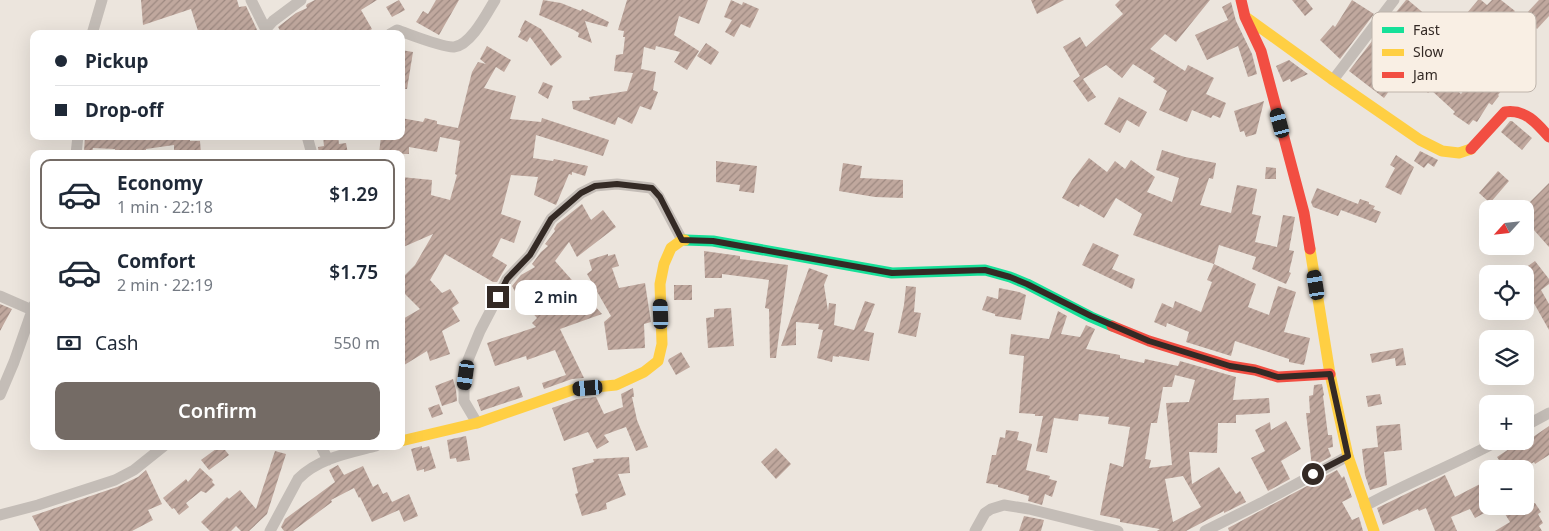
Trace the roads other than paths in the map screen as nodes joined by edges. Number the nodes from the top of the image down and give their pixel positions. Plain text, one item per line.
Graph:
1 (102, 0) edge
2 (251, 0) edge
3 (301, 0) edge
4 (495, 0) edge
5 (1241, 0) edge
6 (1394, 0) edge
7 (1385, 12) edge
8 (1244, 17) junction
9 (1372, 29) edge
10 (93, 30) edge
11 (266, 30) edge
12 (268, 30) edge
13 (405, 33) edge
14 (1333, 80) junction
15 (1548, 135) edge
16 (682, 240) junction
17 (0, 296) edge
18 (30, 313) edge
19 (30, 319) edge
20 (1330, 374) junction
21 (0, 395) edge
22 (1549, 413) edge
23 (1534, 421) edge
24 (476, 423) junction
25 (405, 439) edge
26 (159, 450) edge
27 (323, 450) edge
28 (358, 450) edge
29 (1480, 450) edge
30 (1348, 456) junction
31 (328, 460) junction
32 (1365, 506) junction
33 (0, 514) edge
34 (270, 531) edge
35 (975, 531) edge
36 (1118, 531) edge
37 (1205, 531) edge
38 (1374, 531) edge

1 - 10 street
2 - 11 street
3 - 12 street
4 - 13 street
5 - 8 street
6 - 7 street
8 - 14 street
8 - 20 street
9 - 14 street
14 - 15 street
16 - 20 street
16 - 24 street
16 - 24 street
17 - 18 street
19 - 21 street
20 - 30 street
22 - 23 street
24 - 25 street
26 - 33 street
27 - 31 street
28 - 31 street
29 - 32 street
30 - 32 street
30 - 37 street
31 - 34 street
32 - 38 street
35 - 36 street

